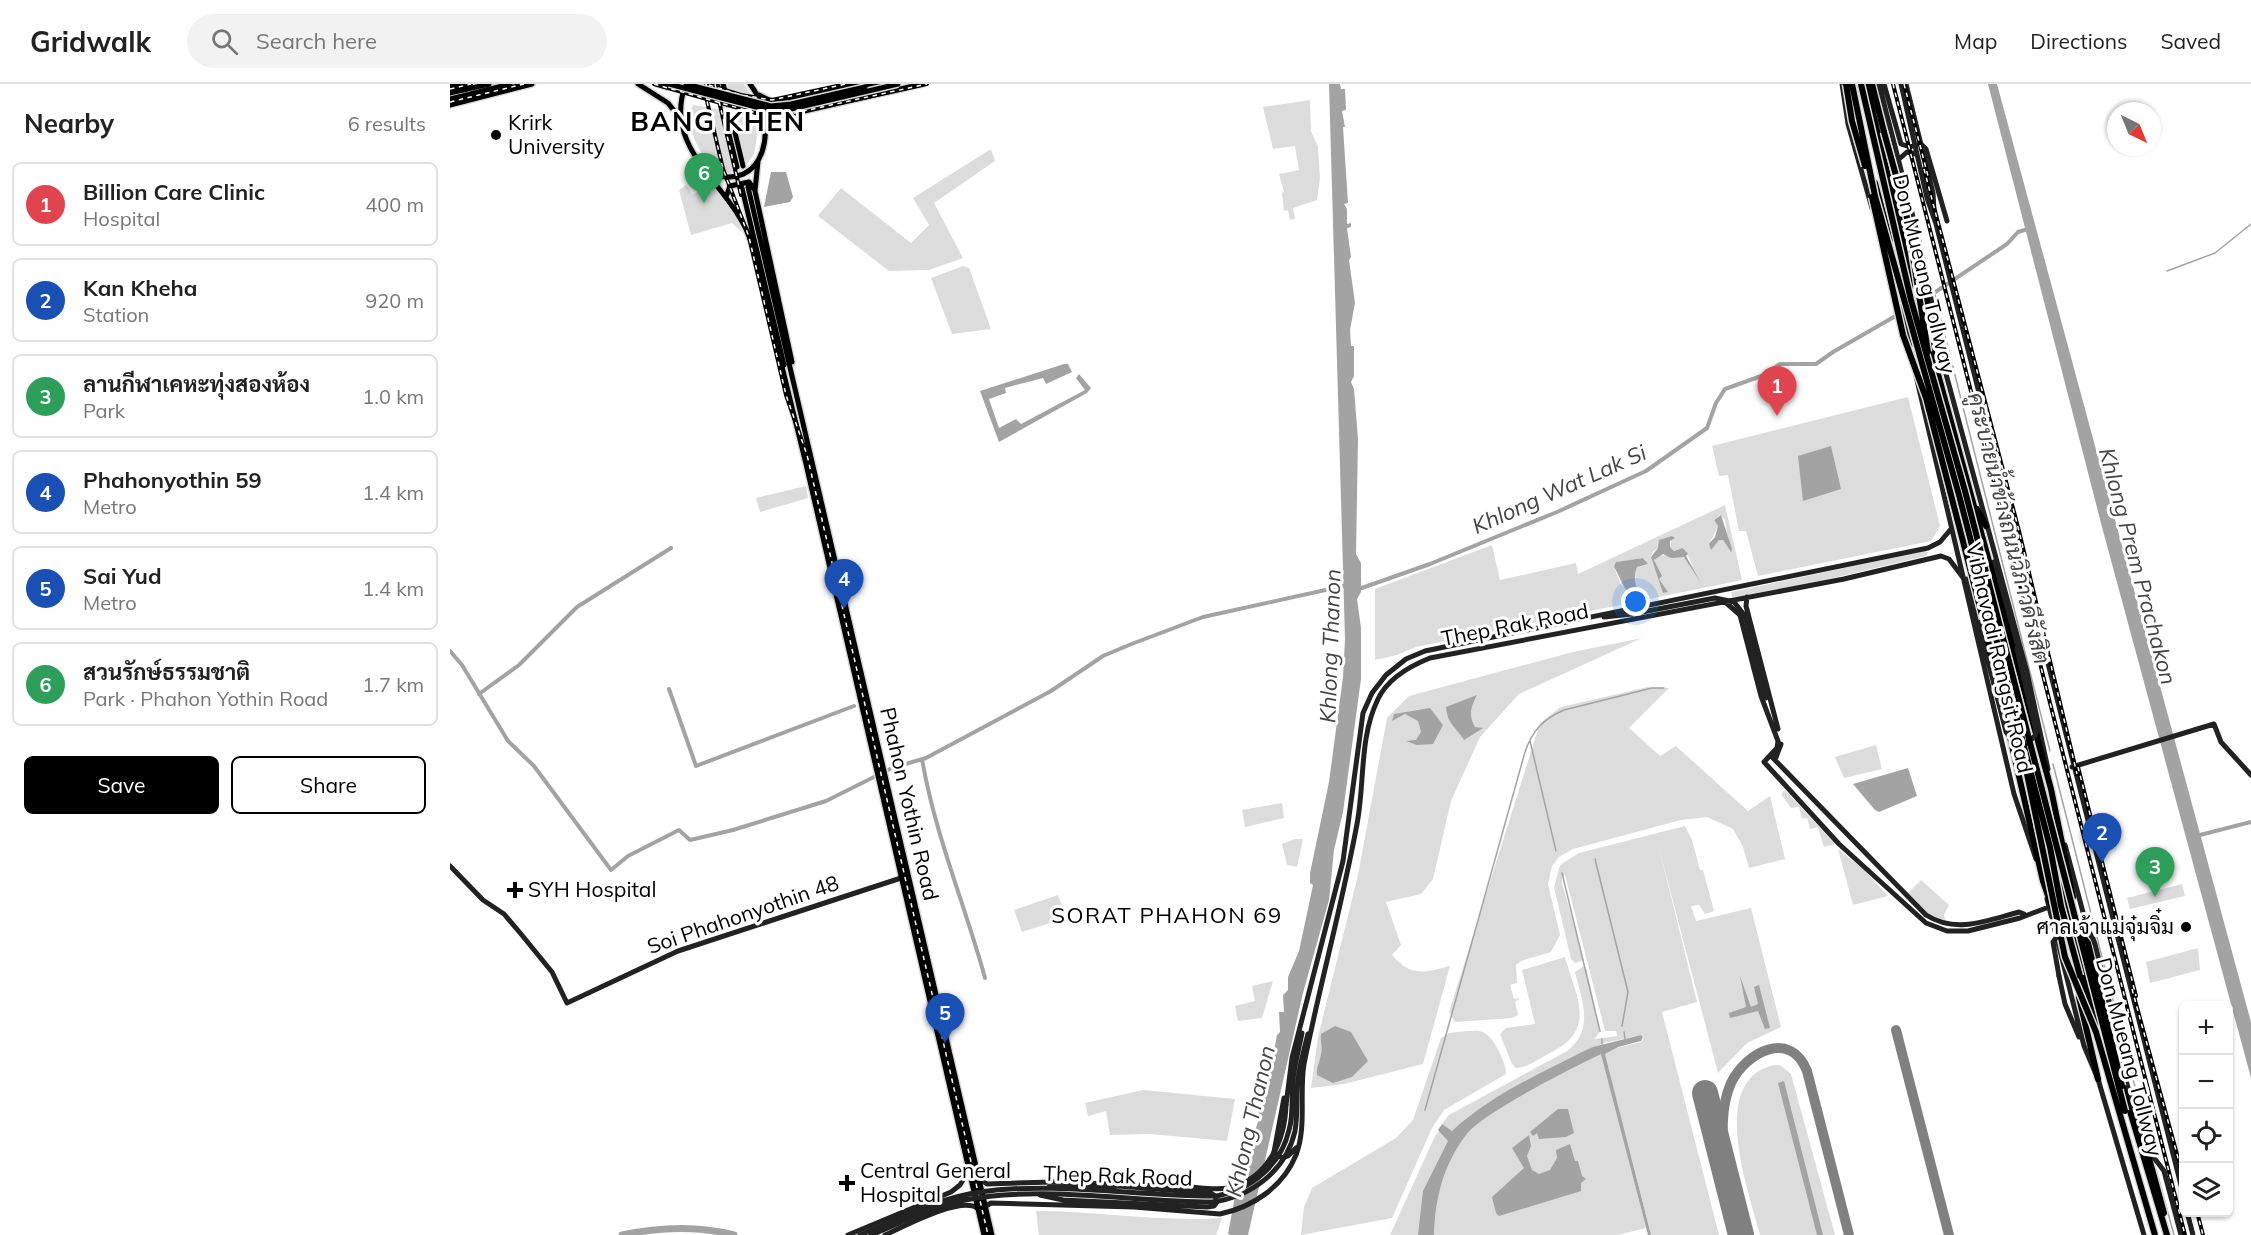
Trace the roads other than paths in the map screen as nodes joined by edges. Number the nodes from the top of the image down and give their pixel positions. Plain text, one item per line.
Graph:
1 (459, 84) edge
2 (489, 84) edge
3 (510, 84) edge
4 (532, 84) edge
5 (638, 84) edge
6 (657, 84) edge
7 (669, 84) edge
8 (684, 84) edge
9 (717, 84) edge
10 (723, 84) edge
11 (750, 84) edge
12 (879, 84) edge
13 (898, 84) edge
14 (922, 84) edge
15 (1844, 84) edge
16 (1852, 84) edge
17 (1861, 84) edge
18 (1869, 84) edge
19 (1879, 84) edge
20 (1884, 84) edge
21 (1901, 84) edge
22 (1906, 84) edge
23 (450, 86) edge
24 (862, 86) edge
25 (450, 93) edge
26 (758, 94) junction
27 (450, 99) edge
28 (775, 103) junction
29 (450, 105) edge
30 (728, 117) tunnel mouth
31 (778, 117) junction
32 (680, 118) junction
33 (765, 127) junction
34 (1852, 137) junction
35 (1917, 149) junction
36 (1867, 154) junction
37 (1898, 160) junction
38 (758, 161) junction
39 (740, 167) dead end
40 (705, 171) junction
41 (755, 191) junction
42 (726, 197) junction
43 (1947, 221) dead end
44 (1929, 296) junction
45 (1944, 366) joint
46 (794, 380) junction
47 (786, 381) junction
48 (1933, 382) junction
49 (1971, 497) junction
50 (1948, 518) junction
51 (1986, 526) junction
52 (1951, 529) junction
53 (1990, 540) junction
54 (1928, 548) junction
55 (1931, 559) junction
56 (1964, 579) junction
57 (1747, 597) junction
58 (1724, 601) junction
59 (1748, 611) junction
60 (1740, 615) junction
61 (1594, 617) junction
62 (1991, 653) junction
63 (2007, 692) junction
64 (869, 702) junction
65 (860, 705) junction
66 (1778, 730) junction
67 (1773, 758) junction
68 (2072, 767) junction
69 (2251, 775) edge
70 (2051, 789) junction
71 (1846, 834) junction
72 (2063, 841) junction
73 (1839, 844) junction
74 (450, 866) edge
75 (901, 880) junction
76 (910, 880) junction
77 (2049, 907) junction
78 (1926, 915) junction
79 (1922, 921) junction
80 (1943, 927) junction
81 (2073, 927) junction
82 (1310, 998) junction
83 (1317, 999) junction
84 (1305, 1033) junction
85 (2084, 1046) junction
86 (2098, 1079) junction
87 (2128, 1082) junction
88 (1288, 1083) junction
89 (2125, 1111) junction
90 (1300, 1141) junction
91 (2146, 1147) junction
92 (969, 1170) junction
93 (2179, 1178) edge
94 (980, 1179) junction
95 (1024, 1182) junction
96 (1053, 1182) junction
97 (1038, 1192) junction
98 (1211, 1193) junction
99 (925, 1203) junction
100 (1023, 1203) junction
101 (986, 1206) junction
102 (1196, 1206) junction
103 (1134, 1207) junction
104 (977, 1208) junction
105 (929, 1215) junction
106 (2188, 1217) edge
107 (2164, 1226) junction
108 (848, 1235) edge
109 (860, 1235) edge
110 (871, 1235) edge
111 (885, 1235) edge
112 (984, 1235) edge
113 (992, 1235) edge
114 (2144, 1235) edge
115 (2154, 1235) edge
116 (2165, 1235) edge
117 (2181, 1235) edge
118 (2193, 1235) edge

1 - 23 main road
2 - 25 main road
3 - 27 main road
4 - 29 main road
5 - 32 main road
6 - 8 main road
7 - 13 main road, bridge
8 - 24 main road, bridge
8 - 32 main road
9 - 10 main road
11 - 26 main road
12 - 24 main road
14 - 31 main road
15 - 34 main road, Vibhavadi Rangsit Road
15 - 62 highway, bridge
16 - 36 highway, Vibhavadi Rangsit Road
16 - 115 highway, Don Mueang Tollway, bridge
17 - 48 highway, Don Mueang Tollway, bridge
18 - 44 highway, bridge
18 - 48 highway, bridge
18 - 49 highway, Vibhavadi Rangsit Road
19 - 37 main road
20 - 35 main road
21 - 35 main road
22 - 35 main road
24 - 28 main road
26 - 28 main road
26 - 33 main road
28 - 31 main road
30 - 39 main road
31 - 33 main road
32 - 40 main road, Phahon Yothin Road
33 - 38 main road, Phahon Yothin Road
34 - 36 highway
34 - 50 main road, Vibhavadi Rangsit Road
35 - 37 main road
35 - 43 main road
35 - 68 main road
36 - 63 highway, Vibhavadi Rangsit Road
37 - 44 main road
38 - 40 main road
38 - 41 main road, Phahon Yothin Road
40 - 42 main road, Phahon Yothin Road
41 - 42 main road
41 - 46 main road, Phahon Yothin Road
42 - 47 main road, Phahon Yothin Road
44 - 45 highway
45 - 51 main road, Vibhavadi Rangsit Road
46 - 47 main road, Phahon Yothin Road
46 - 64 main road, Phahon Yothin Road
47 - 65 main road, Phahon Yothin Road
48 - 89 highway, Don Mueang Tollway, bridge
49 - 51 highway
49 - 70 highway, Vibhavadi Rangsit Road
50 - 52 main road, Vibhavadi Rangsit Road
50 - 53 main road, bridge
51 - 53 main road, Vibhavadi Rangsit Road
52 - 54 main road, Thep Rak Road
52 - 56 main road, Vibhavadi Rangsit Road
53 - 70 main road, Vibhavadi Rangsit Road
54 - 55 main road
54 - 61 main road, Thep Rak Road
55 - 56 main road
55 - 57 main road, Thep Rak Road
56 - 77 main road, Vibhavadi Rangsit Road
57 - 58 main road, Thep Rak Road
57 - 59 main road
58 - 60 main road
58 - 83 main road, Thep Rak Road
59 - 60 main road
59 - 66 main road
60 - 67 main road
61 - 66 main road, bridge
61 - 82 main road, Thep Rak Road
62 - 63 highway
62 - 86 highway
63 - 115 highway, Vibhavadi Rangsit Road
64 - 65 main road
64 - 76 main road, Phahon Yothin Road
65 - 75 main road, Phahon Yothin Road
66 - 67 main road
67 - 71 main road
67 - 73 main road
68 - 69 main road
68 - 93 main road
70 - 72 highway, Vibhavadi Rangsit Road
71 - 73 main road
71 - 78 main road
72 - 87 main road, Vibhavadi Rangsit Road
72 - 107 highway, Vibhavadi Rangsit Road
73 - 79 main road
74 - 75 main road, Soi Phahonyothin 48
75 - 76 main road
75 - 92 main road, Phahon Yothin Road
76 - 94 main road, Phahon Yothin Road
77 - 80 main road
77 - 85 main road, Vibhavadi Rangsit Road
78 - 79 main road
78 - 80 main road
79 - 80 main road
81 - 85 main road, bridge
81 - 87 main road, bridge
81 - 89 highway, bridge
82 - 84 main road, Thep Rak Road
82 - 88 main road, Thep Rak Road
83 - 84 main road, Thep Rak Road
83 - 90 main road, Thep Rak Road
84 - 97 main road, Thep Rak Road, bridge
85 - 86 main road, Vibhavadi Rangsit Road
86 - 114 main road, Vibhavadi Rangsit Road
87 - 91 main road, Vibhavadi Rangsit Road
88 - 90 main road
88 - 96 main road, Thep Rak Road, bridge
89 - 116 highway, Don Mueang Tollway
90 - 103 main road, Thep Rak Road
91 - 107 highway
91 - 117 main road, Vibhavadi Rangsit Road
92 - 99 main road
92 - 104 main road, Phahon Yothin Road
94 - 95 main road, Thep Rak Road
94 - 101 main road, Phahon Yothin Road
95 - 96 main road, Thep Rak Road
95 - 100 main road
96 - 98 main road
97 - 98 main road, bridge
97 - 102 main road, bridge
97 - 109 main road, Thep Rak Road, bridge
97 - 110 main road, Thep Rak Road, bridge
98 - 102 main road
99 - 105 main road
99 - 108 main road
100 - 101 main road, Thep Rak Road
100 - 103 main road, Thep Rak Road
101 - 113 main road, Phahon Yothin Road
102 - 103 main road
104 - 105 main road
104 - 112 main road, Phahon Yothin Road
105 - 111 main road
106 - 118 main road
107 - 116 highway, Vibhavadi Rangsit Road

